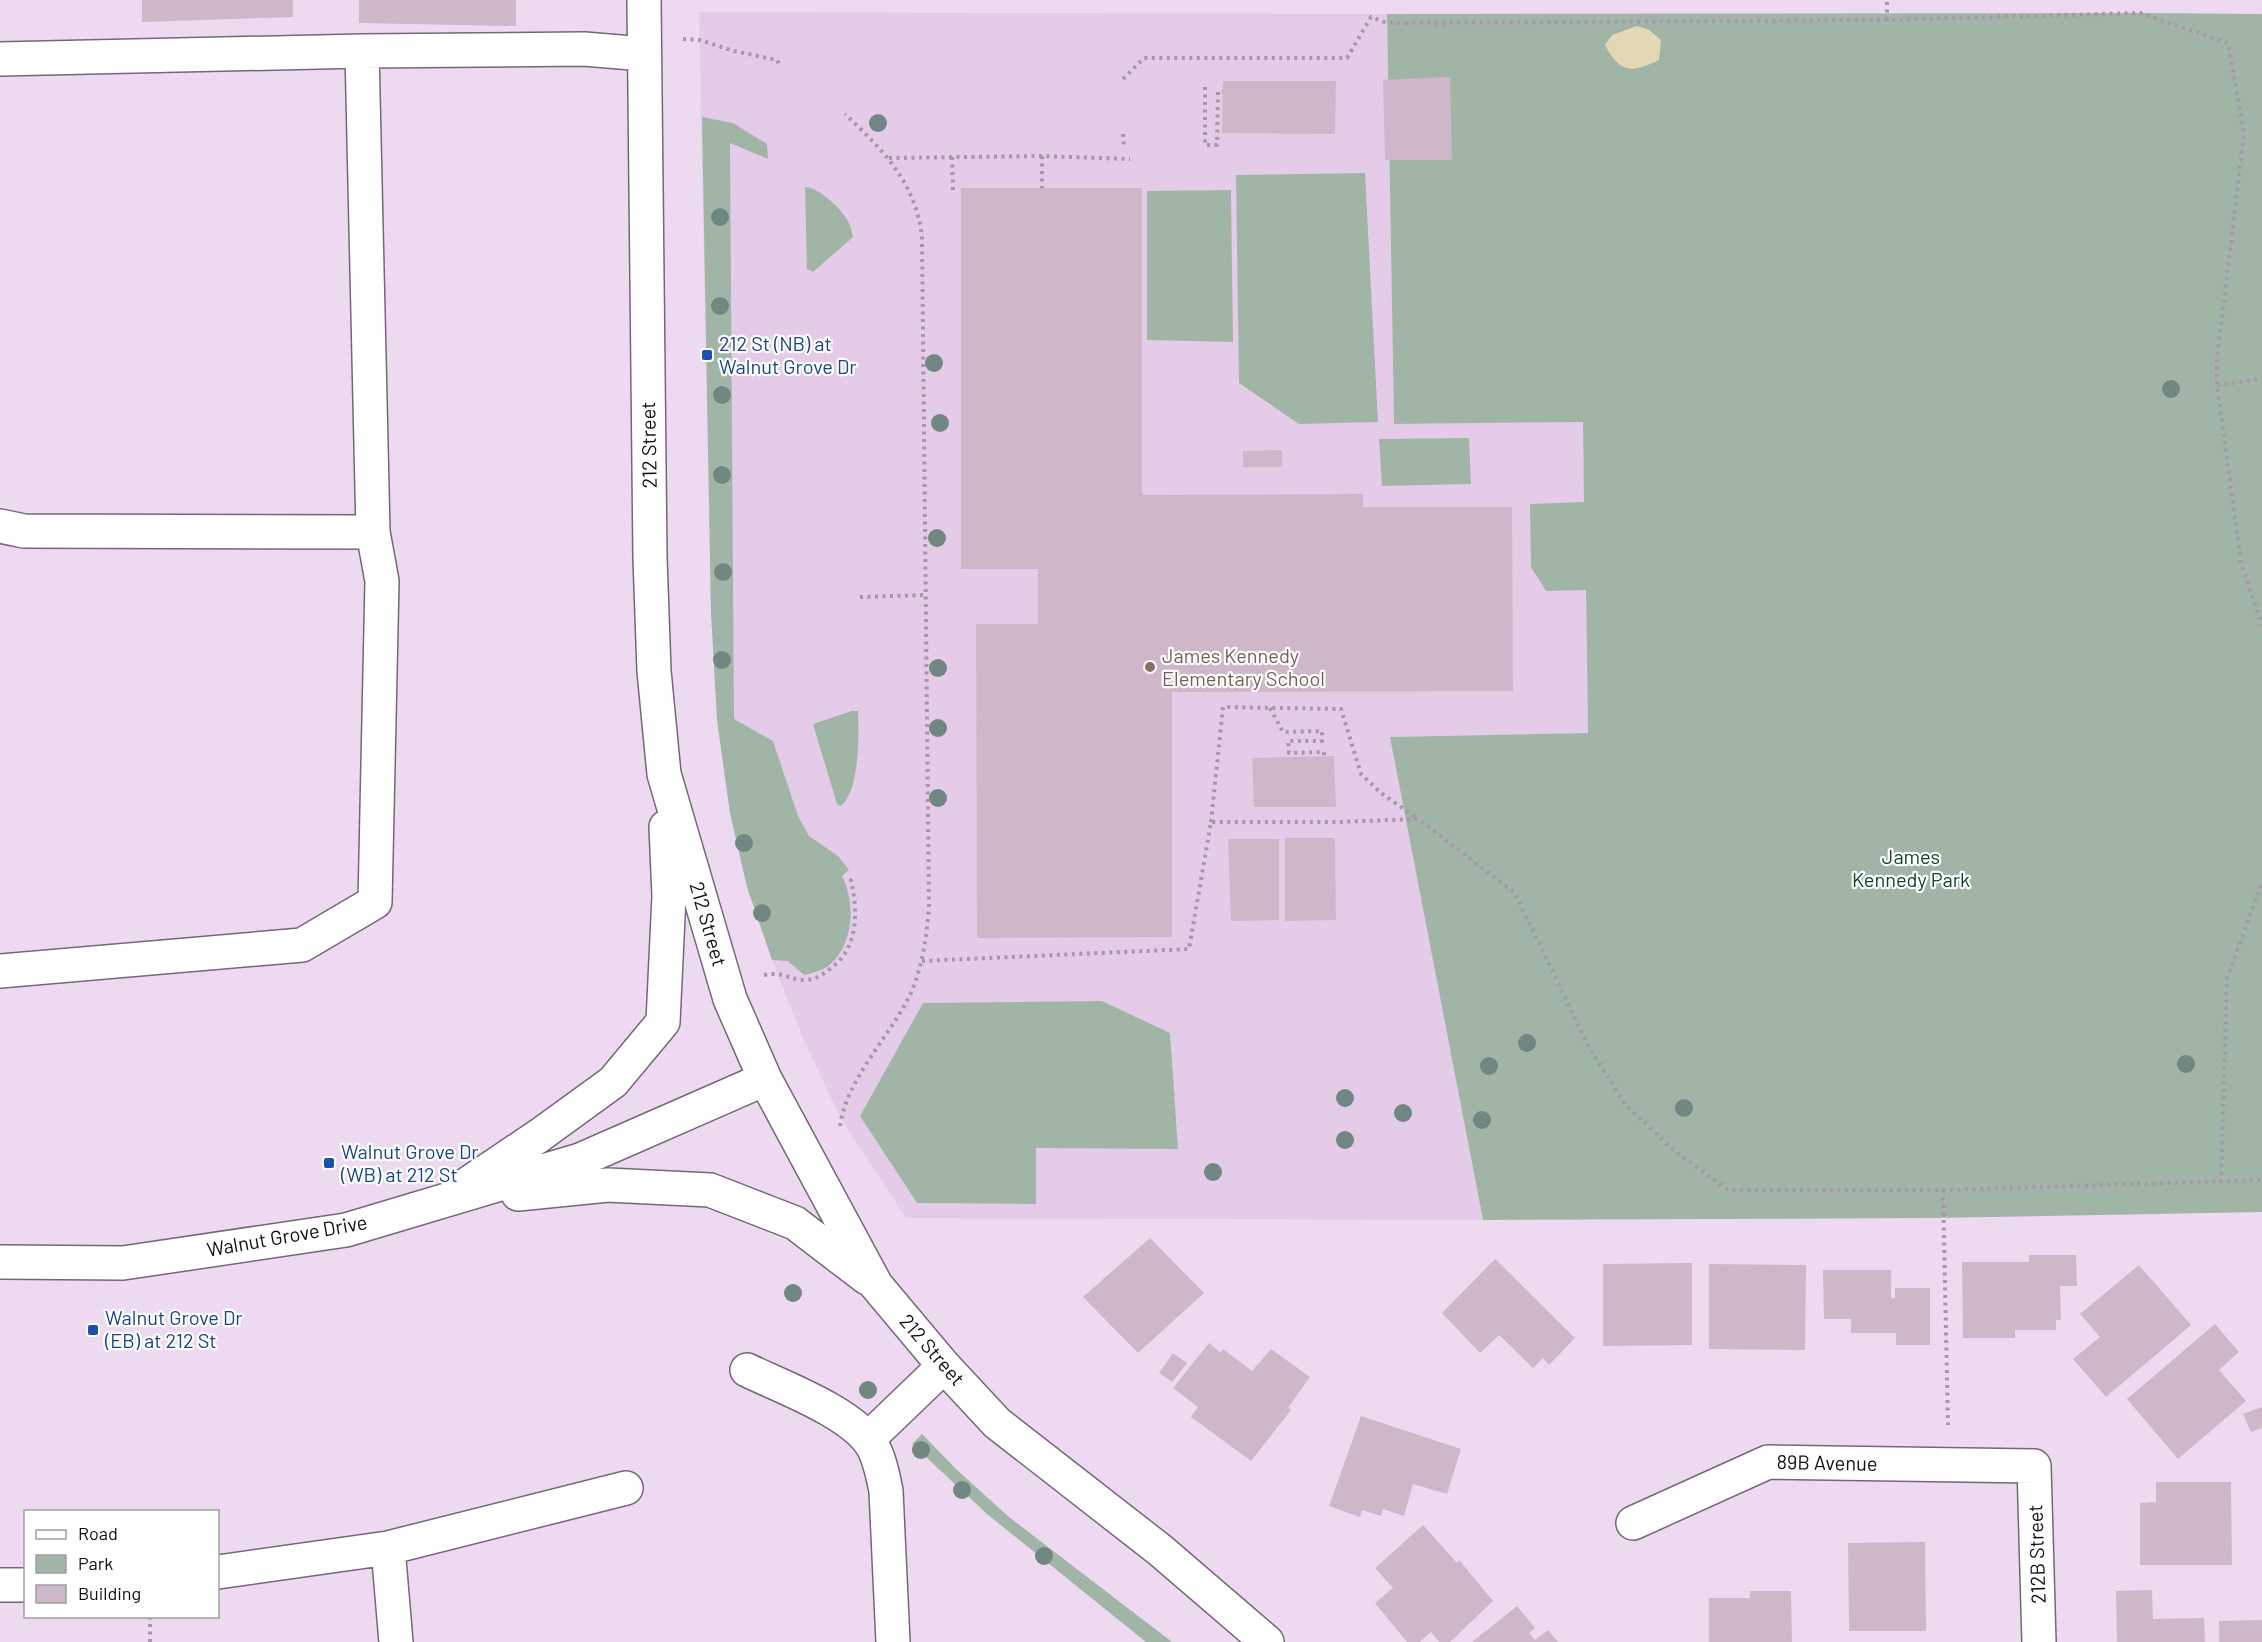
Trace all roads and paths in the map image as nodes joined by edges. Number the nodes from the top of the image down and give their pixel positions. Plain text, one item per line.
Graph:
1 (644, 0) edge
2 (1887, 0) edge
3 (1887, 20) junction
4 (644, 46) junction
5 (362, 51) junction
6 (0, 59) edge
7 (780, 66) dead end
8 (1123, 79) dead end
9 (1205, 87) dead end
10 (1223, 92) dead end
11 (845, 114) dead end
12 (1123, 135) dead end
13 (1124, 147) dead end
14 (1042, 156) junction
15 (952, 157) junction
16 (888, 158) junction
17 (1130, 159) dead end
18 (1042, 188) dead end
19 (953, 191) dead end
20 (2262, 379) edge
21 (2217, 385) junction
22 (0, 526) edge
23 (374, 532) junction
24 (926, 595) junction
25 (860, 597) dead end
26 (2262, 626) edge
27 (1270, 708) junction
28 (1324, 756) dead end
29 (663, 774) junction
30 (1418, 819) junction
31 (1211, 822) junction
32 (855, 878) dead end
33 (2262, 882) edge
34 (922, 962) junction
35 (0, 971) edge
36 (730, 999) junction
37 (765, 1079) junction
38 (840, 1126) dead end
39 (2262, 1180) edge
40 (2221, 1182) junction
41 (1943, 1190) junction
42 (441, 1201) junction
43 (0, 1262) edge
44 (876, 1285) junction
45 (944, 1366) junction
46 (747, 1371) dead end
47 (868, 1439) junction
48 (1951, 1465) junction
49 (2034, 1466) joint
50 (626, 1488) dead end
51 (1633, 1523) dead end
52 (388, 1548) junction
53 (219, 1572) edge
54 (0, 1585) edge
55 (24, 1585) edge
56 (150, 1618) edge
57 (150, 1642) edge
58 (396, 1642) edge
59 (893, 1642) edge
60 (1267, 1642) edge
61 (2039, 1642) edge

1 - 4 street, 212 Street
2 - 3 path
3 - 8 path
3 - 21 path
4 - 5 street
4 - 7 path
4 - 29 street, 212 Street
5 - 6 street
5 - 23 street
9 - 10 path
11 - 16 path
12 - 13 path
14 - 15 path
14 - 17 path
14 - 18 path
15 - 16 path
15 - 19 path
16 - 24 path
20 - 21 path
21 - 26 path
22 - 23 street
23 - 35 street
24 - 25 path
24 - 34 path
27 - 28 path
27 - 30 path
27 - 31 path
29 - 36 street, 212 Street
29 - 42 street
30 - 31 path
30 - 41 path
31 - 34 path
32 - 36 path
33 - 40 path
34 - 38 path
36 - 37 street, 212 Street
37 - 42 street, Walnut Grove Drive
37 - 44 street, 212 Street
39 - 40 path
40 - 41 path
41 - 48 path
42 - 43 street, Walnut Grove Drive
42 - 44 street
44 - 45 street, 212 Street
45 - 47 street
45 - 60 street, 212 Street
46 - 47 street
47 - 59 street
48 - 49 street, 89B Avenue
48 - 51 street, 89B Avenue
49 - 61 street, 212B Street
50 - 52 street
52 - 53 street
52 - 58 street
54 - 55 street
56 - 57 path

